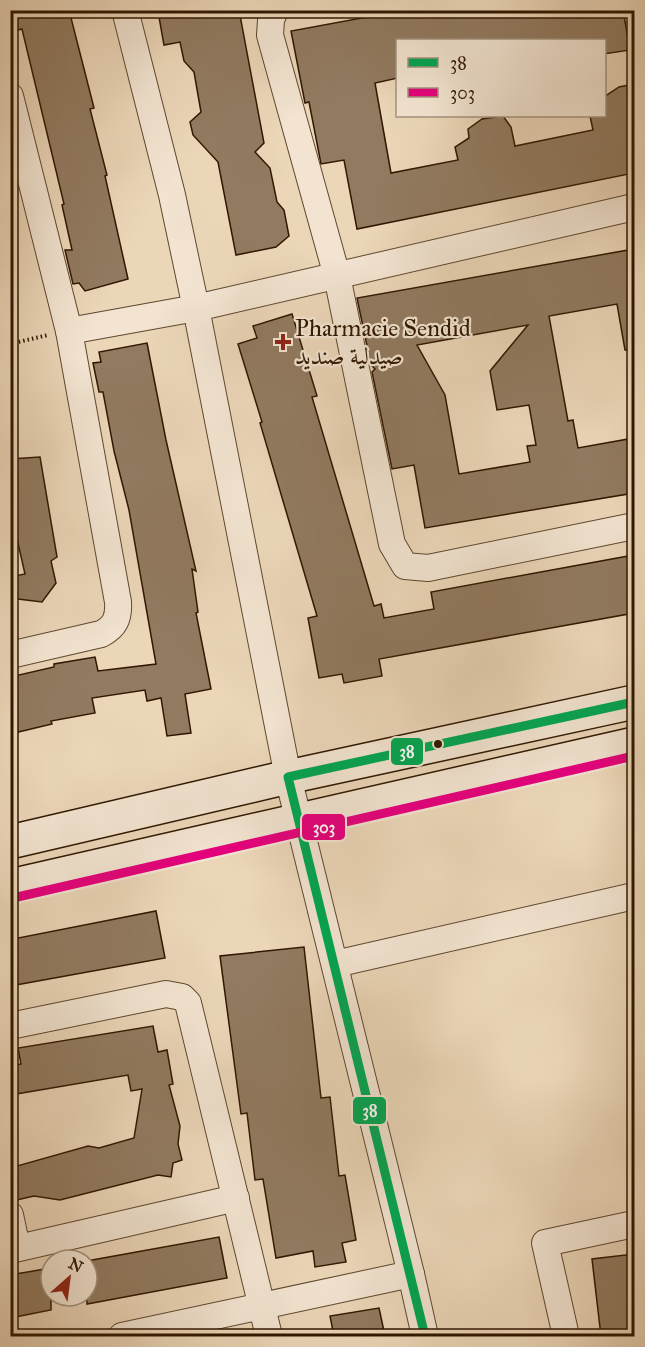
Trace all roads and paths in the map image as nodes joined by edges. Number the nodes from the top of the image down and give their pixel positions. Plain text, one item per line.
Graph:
1 (125, 10) edge
2 (275, 10) edge
3 (10, 96) edge
4 (634, 207) edge
5 (337, 276) junction
6 (196, 308) junction
7 (69, 331) junction
8 (10, 344) edge
9 (634, 526) edge
10 (10, 655) edge
11 (634, 702) edge
12 (634, 744) edge
13 (288, 777) junction
14 (299, 821) junction
15 (10, 842) edge
16 (10, 886) edge
17 (634, 896) edge
18 (335, 964) junction
19 (10, 1026) edge
20 (236, 1198) junction
21 (10, 1215) edge
22 (634, 1224) edge
23 (14, 1249) edge
24 (411, 1274) junction
25 (262, 1305) junction
26 (122, 1336) edge
27 (269, 1336) edge
28 (425, 1336) edge
29 (566, 1336) edge

1 - 6 street
2 - 5 street
3 - 7 street
4 - 5 street
5 - 6 street
5 - 9 street
6 - 7 street
6 - 13 street
7 - 8 path
7 - 10 street
11 - 13 street
12 - 14 street
13 - 14 street
13 - 15 street
14 - 16 street
14 - 18 street
17 - 18 street
18 - 24 street
19 - 20 street
20 - 23 street
20 - 25 street
21 - 23 street
22 - 29 street
24 - 25 street
24 - 28 street
25 - 26 street
25 - 27 street

